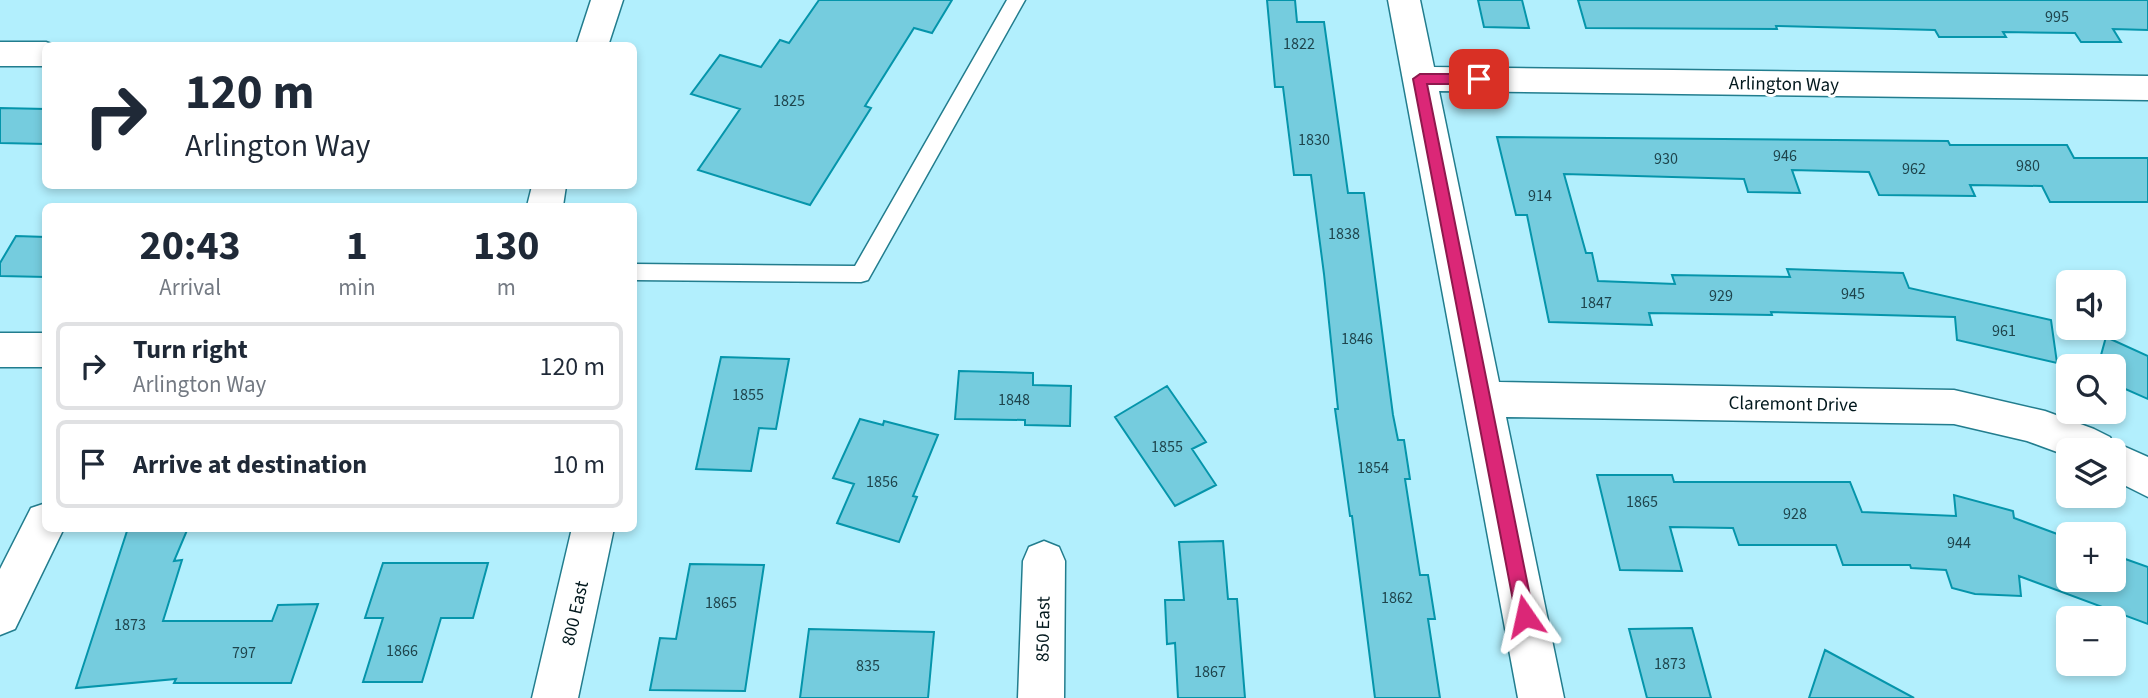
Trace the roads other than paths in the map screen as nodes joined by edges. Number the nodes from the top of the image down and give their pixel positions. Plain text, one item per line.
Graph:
1 (607, 0) edge
2 (1016, 0) edge
3 (1404, 0) edge
4 (593, 42) edge
5 (0, 54) edge
6 (42, 54) edge
7 (1420, 79) junction
8 (2148, 88) edge
9 (637, 272) edge
10 (0, 350) edge
11 (42, 350) edge
12 (1482, 399) junction
13 (2067, 438) edge
14 (2126, 466) edge
15 (2148, 478) edge
16 (42, 530) edge
17 (592, 532) edge
18 (1044, 561) dead end
19 (0, 614) edge
20 (555, 698) edge
21 (1041, 698) edge
22 (1541, 698) edge

1 - 4 street
2 - 9 lane
3 - 7 street
5 - 6 street
7 - 8 street, Arlington Way
7 - 12 street
10 - 11 street
12 - 13 street, Claremont Drive
12 - 22 street
14 - 15 street
16 - 19 street
17 - 20 street, 800 East
18 - 21 street, 850 East

